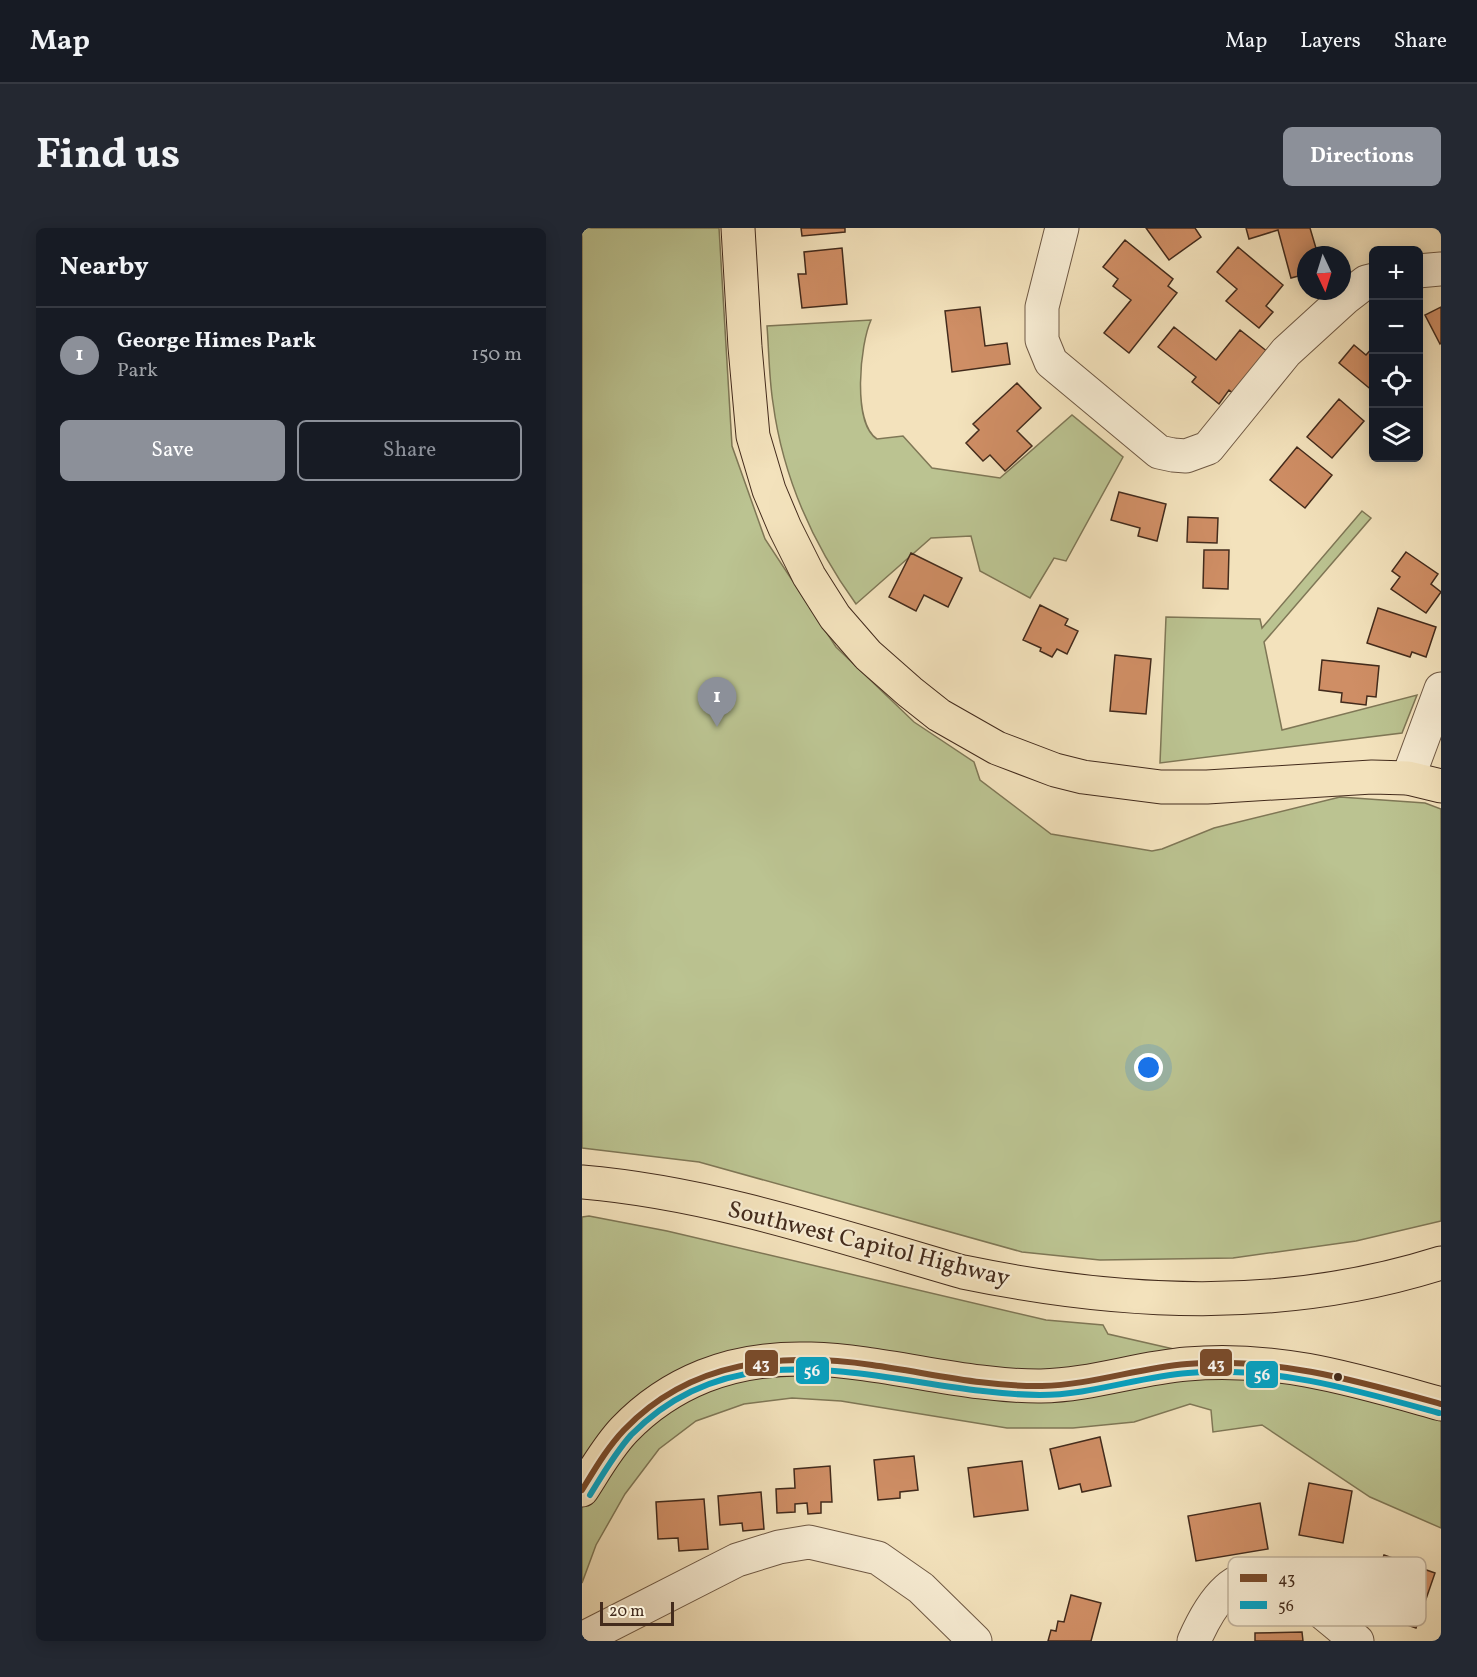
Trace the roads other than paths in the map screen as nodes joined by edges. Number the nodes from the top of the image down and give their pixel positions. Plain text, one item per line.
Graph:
1 (738, 228) edge
2 (1062, 228) edge
3 (1441, 269) edge
4 (1423, 271) edge
5 (1369, 281) edge
6 (1441, 689) edge
7 (1408, 778) junction
8 (1441, 786) edge
9 (582, 1182) edge
10 (1441, 1263) edge
11 (1441, 1404) edge
12 (582, 1490) edge
13 (1228, 1588) edge
14 (1338, 1626) edge
15 (582, 1639) edge
16 (975, 1641) edge
17 (1194, 1641) edge
18 (1357, 1641) edge

1 - 7 main road
2 - 5 street
3 - 4 street
6 - 7 street
7 - 8 main road
9 - 10 main road, Southwest Capitol Highway
11 - 12 main road
13 - 17 street
14 - 18 street
15 - 16 street

